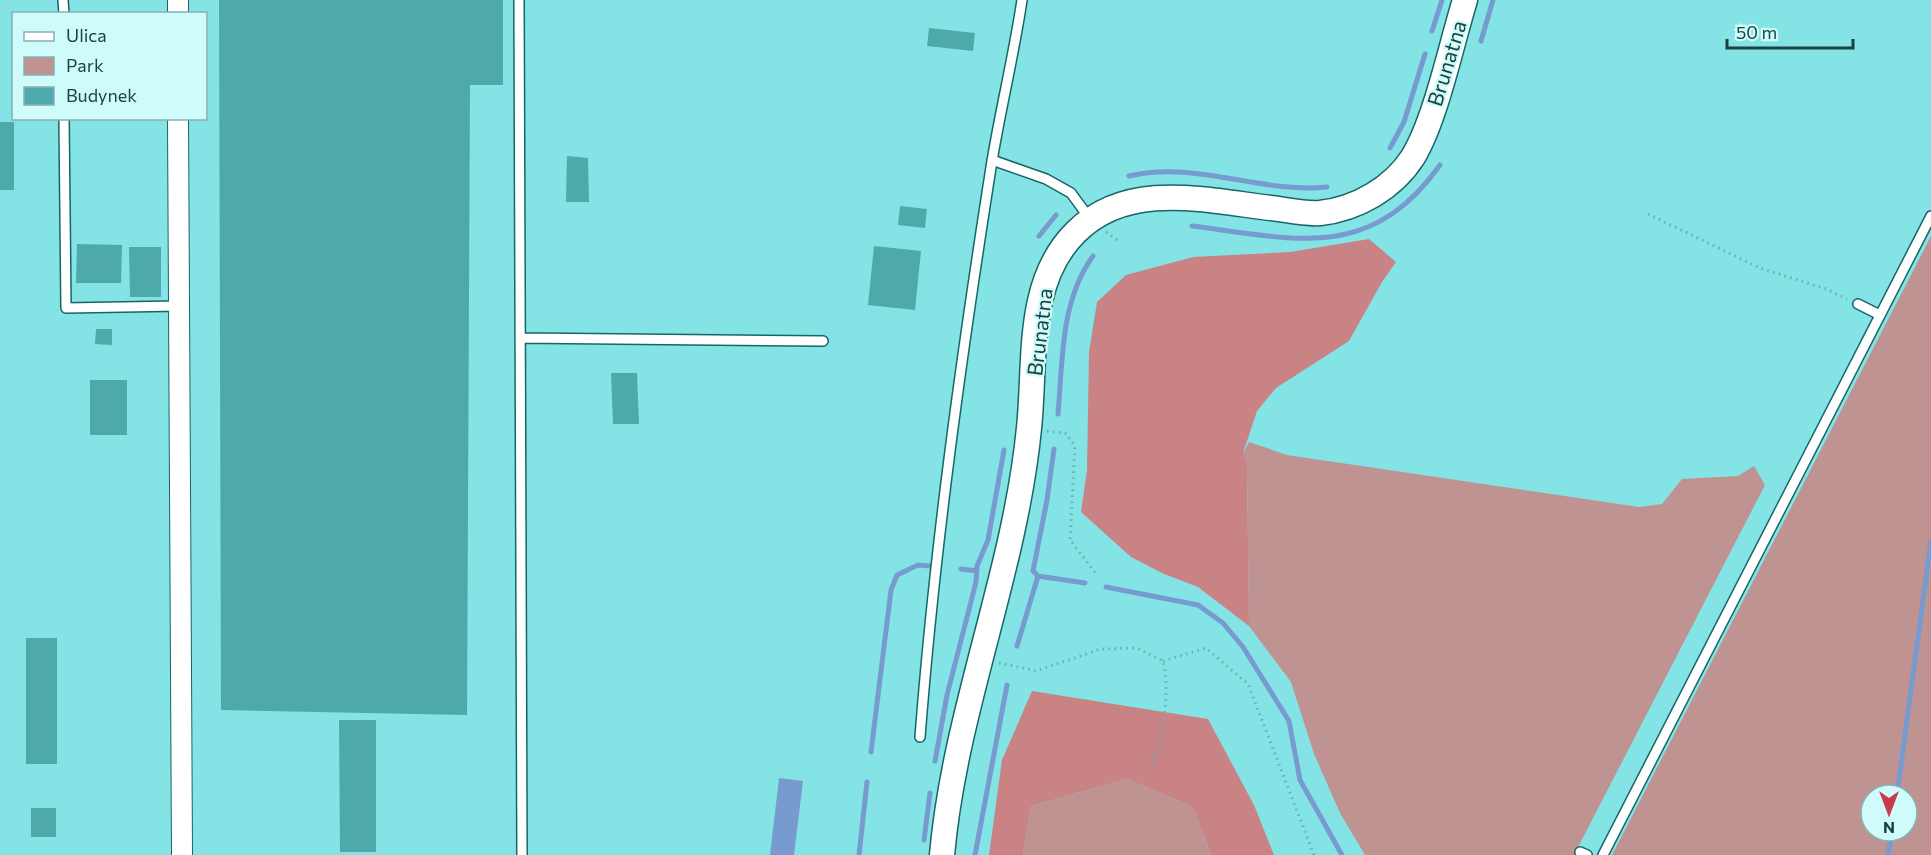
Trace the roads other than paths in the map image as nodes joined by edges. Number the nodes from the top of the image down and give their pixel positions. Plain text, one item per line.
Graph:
1 (519, 0) edge
2 (1022, 0) edge
3 (1465, 0) edge
4 (64, 120) edge
5 (178, 120) edge
6 (992, 160) junction
7 (1931, 216) edge
8 (1101, 224) junction
9 (1858, 304) road end
10 (179, 306) junction
11 (1880, 315) junction
12 (520, 338) junction
13 (823, 341) dead end
14 (920, 737) dead end
15 (182, 855) edge
16 (522, 855) edge
17 (942, 855) edge
18 (1603, 855) edge

1 - 12 lane
2 - 6 lane
3 - 8 street, Brunatna
4 - 10 lane
5 - 10 street
6 - 8 lane
6 - 14 lane
7 - 11 lane
8 - 17 street, Brunatna
9 - 11 lane
10 - 15 street
11 - 18 lane
12 - 13 lane
12 - 16 lane

